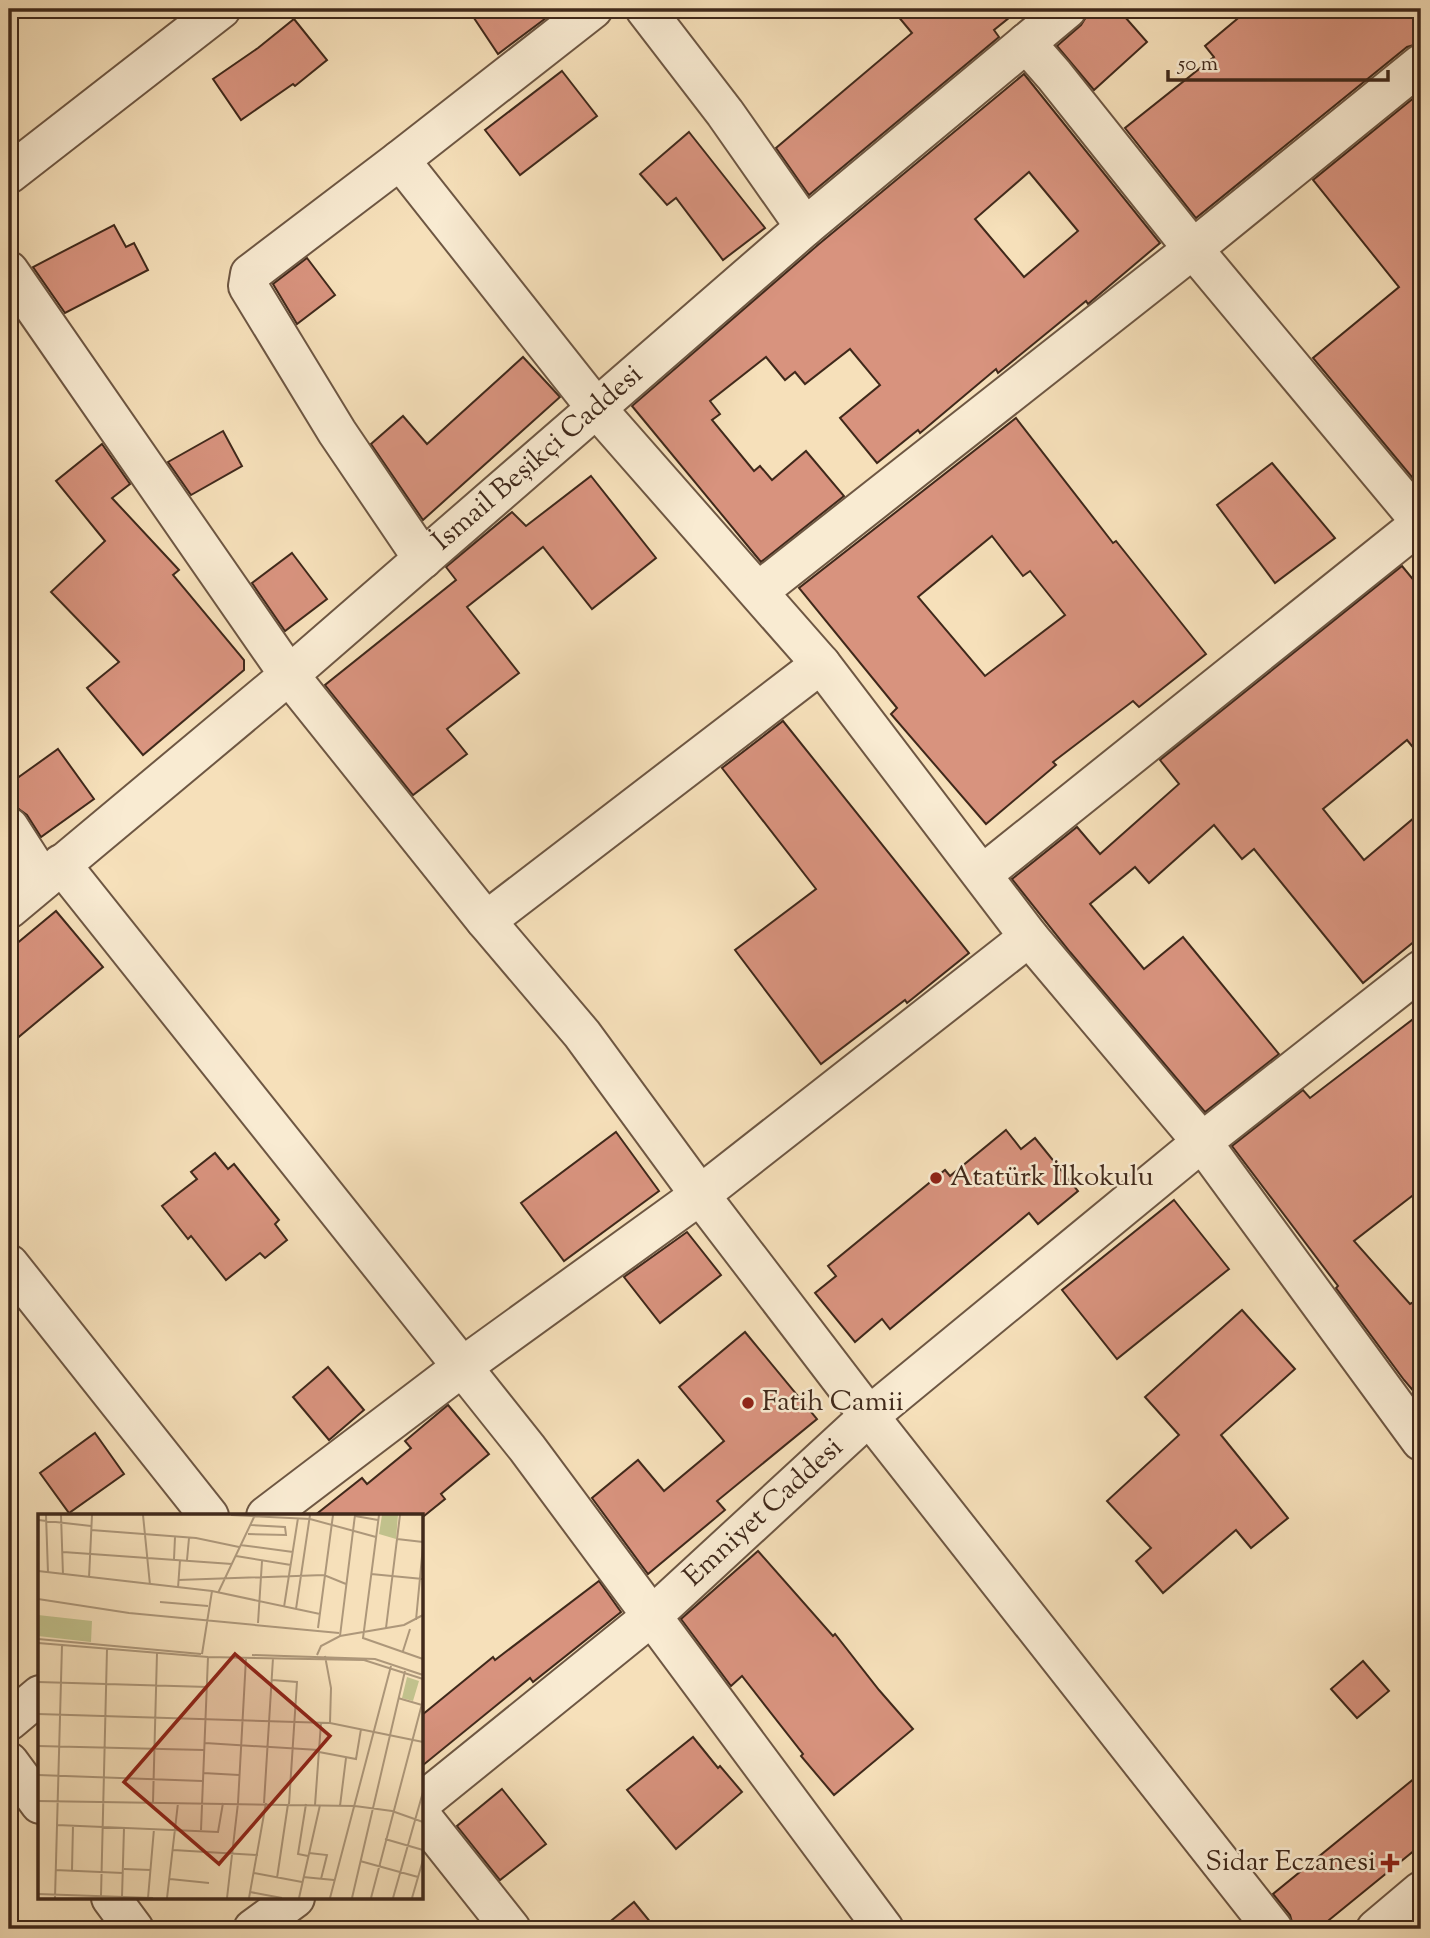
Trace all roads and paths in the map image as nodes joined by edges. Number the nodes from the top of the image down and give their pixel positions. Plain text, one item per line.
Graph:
1 (221, 9) edge
2 (593, 9) edge
3 (645, 9) edge
4 (1067, 9) edge
5 (1026, 43) junction
6 (1421, 64) edge
7 (400, 160) junction
8 (9, 174) edge
9 (805, 227) junction
10 (1193, 248) junction
11 (9, 271) edge
12 (597, 409) junction
13 (1421, 522) edge
14 (423, 559) junction
15 (758, 591) junction
16 (821, 664) junction
17 (289, 675) junction
18 (9, 827) edge
19 (52, 872) junction
20 (983, 874) junction
21 (9, 909) edge
22 (486, 921) junction
23 (1029, 937) junction
24 (1421, 971) edge
25 (1202, 1142) junction
26 (700, 1195) junction
27 (9, 1264) edge
28 (462, 1367) junction
29 (869, 1416) junction
30 (1421, 1441) edge
31 (207, 1514) edge
32 (268, 1514) edge
33 (652, 1616) junction
34 (38, 1697) edge
35 (9, 1721) edge
36 (9, 1762) edge
37 (424, 1800) edge
38 (38, 1801) edge
39 (424, 1820) edge
40 (1421, 1891) edge
41 (112, 1899) edge
42 (294, 1899) edge
43 (134, 1929) edge
44 (253, 1929) edge
45 (511, 1929) edge
46 (884, 1929) edge
47 (1273, 1929) edge
48 (1376, 1929) edge

1 - 8 street
2 - 7 street
3 - 9 street
4 - 5 street, İsmail Beşikçi Caddesi
5 - 9 street, İsmail Beşikçi Caddesi
5 - 10 street
6 - 10 street
7 - 12 street
7 - 14 street
9 - 12 street, İsmail Beşikçi Caddesi
10 - 13 street
10 - 15 street
11 - 17 street
12 - 14 street, İsmail Beşikçi Caddesi
12 - 15 street
13 - 20 street
14 - 17 street, İsmail Beşikçi Caddesi
15 - 16 street
16 - 20 street
16 - 22 street
17 - 19 street, İsmail Beşikçi Caddesi
17 - 22 street
18 - 19 street
19 - 21 street, İsmail Beşikçi Caddesi
19 - 28 street
20 - 23 street
22 - 26 street
23 - 25 street
23 - 26 street
24 - 25 street, Emniyet Caddesi
25 - 29 street, Emniyet Caddesi
25 - 30 street
26 - 28 street
26 - 29 street
27 - 31 street
28 - 32 street
28 - 33 street
29 - 33 street, Emniyet Caddesi
29 - 47 street
33 - 37 street, Emniyet Caddesi
33 - 46 street
34 - 35 street
36 - 38 street
39 - 45 street
40 - 48 street
41 - 43 street
42 - 44 street

